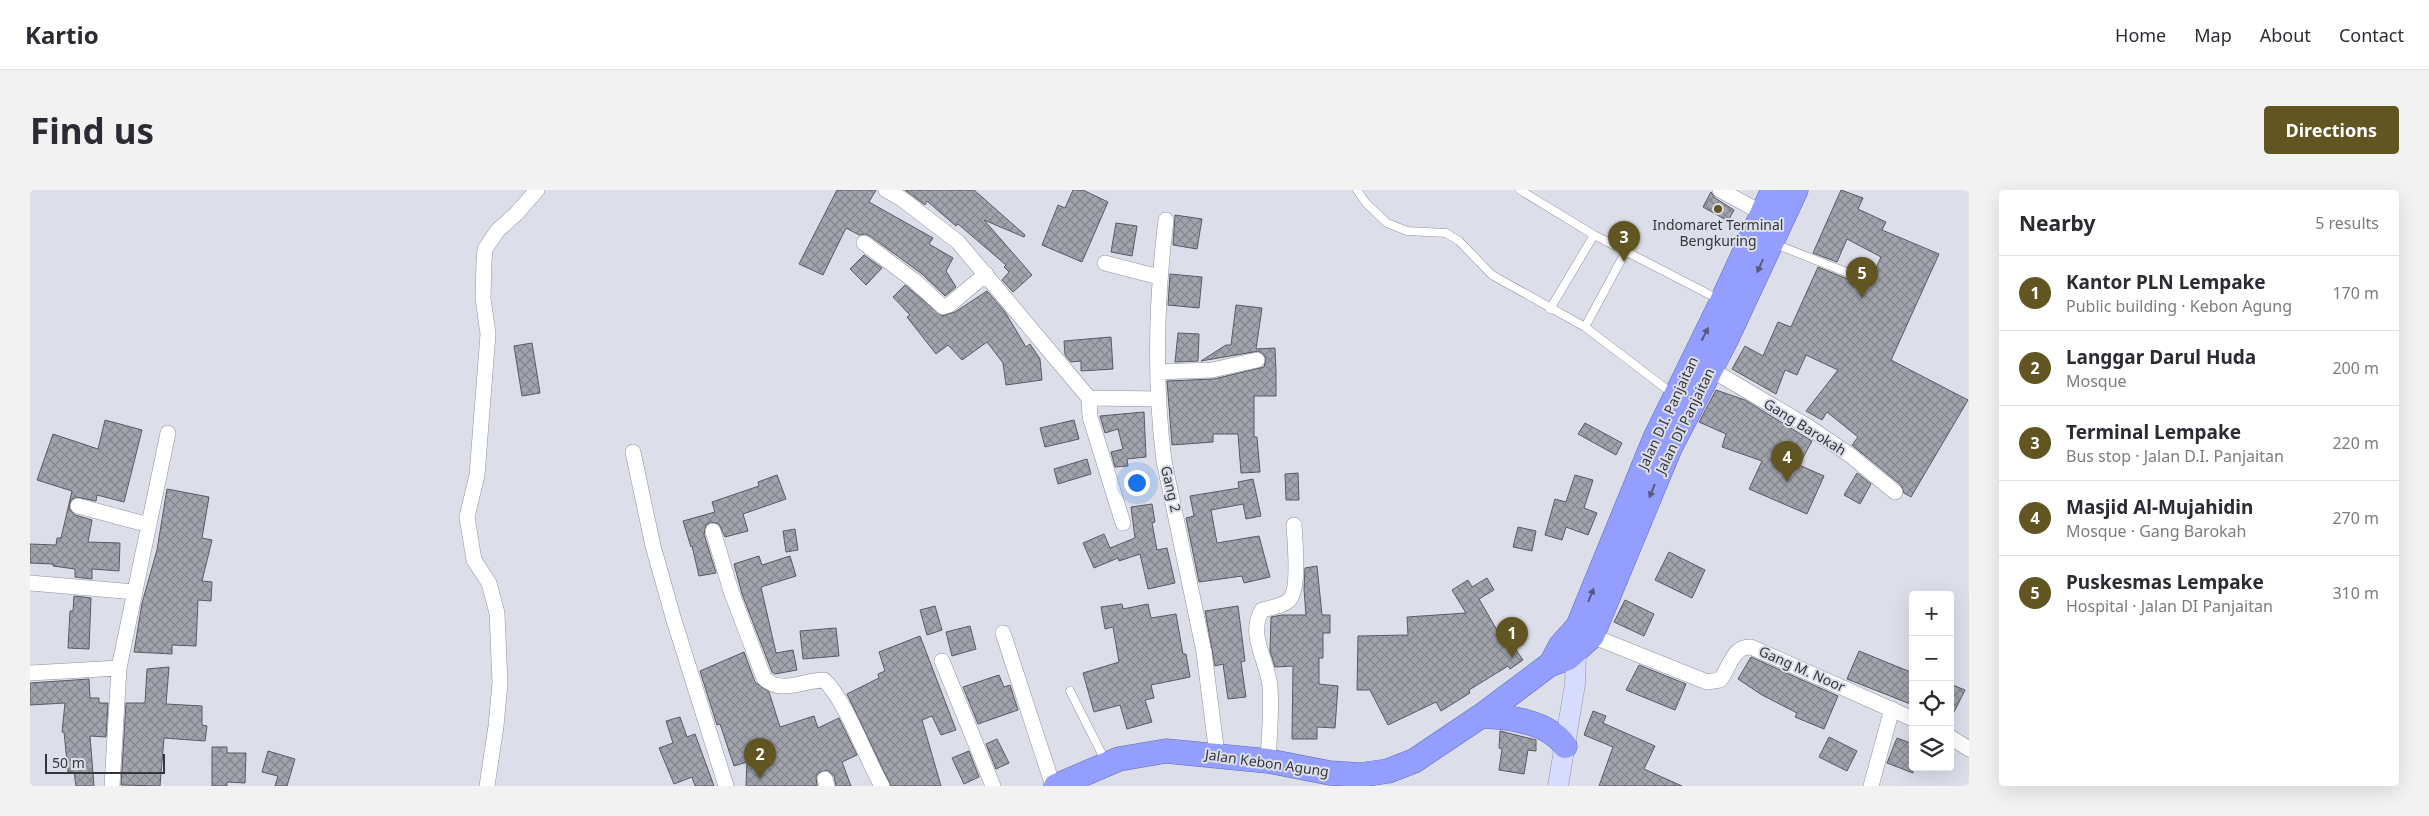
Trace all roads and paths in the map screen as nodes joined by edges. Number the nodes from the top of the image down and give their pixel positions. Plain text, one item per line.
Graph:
1 (537, 190) edge
2 (886, 190) edge
3 (1358, 190) edge
4 (1520, 190) edge
5 (1720, 190) edge
6 (1773, 190) edge
7 (1796, 190) edge
8 (1762, 212) junction
9 (1166, 220) dead end
10 (1594, 235) junction
11 (1771, 242) junction
12 (864, 243) dead end
13 (1626, 252) junction
14 (1105, 263) dead end
15 (1846, 272) dead end
16 (986, 274) junction
17 (1159, 277) junction
18 (1731, 305) junction
19 (1550, 309) junction
20 (1585, 327) junction
21 (1257, 360) dead end
22 (1710, 369) junction
23 (1158, 372) junction
24 (1089, 398) junction
25 (1159, 399) junction
26 (1683, 401) junction
27 (168, 433) dead end
28 (633, 452) dead end
29 (1895, 492) dead end
30 (78, 506) dead end
31 (1123, 523) dead end
32 (149, 525) junction
33 (1294, 525) dead end
34 (713, 531) dead end
35 (30, 583) edge
36 (135, 592) junction
37 (1003, 633) dead end
38 (1579, 638) junction
39 (942, 661) dead end
40 (119, 668) junction
41 (30, 673) edge
42 (1070, 691) dead end
43 (1892, 709) junction
44 (1481, 716) junction
45 (1909, 717) edge
46 (1954, 740) edge
47 (1565, 746) junction
48 (1969, 749) edge
49 (1217, 755) junction
50 (1268, 761) junction
51 (1107, 763) junction
52 (1066, 784) edge
53 (112, 786) edge
54 (487, 786) edge
55 (726, 786) edge
56 (882, 786) edge
57 (993, 786) edge
58 (1558, 786) edge
59 (1871, 786) edge

1 - 54 street
2 - 16 street
3 - 19 lane
4 - 10 lane
5 - 8 street
6 - 8 highway, Jalan D.I. Panjaitan
7 - 11 highway, Jalan DI Panjaitan
8 - 18 highway, Jalan D.I. Panjaitan
9 - 17 street, Gang 2
10 - 13 lane
10 - 19 lane
11 - 15 lane
11 -> 18 highway, Jalan DI Panjaitan
12 - 16 street
13 - 18 lane
13 - 20 lane
14 - 17 street
16 - 24 street
17 - 23 street, Gang 2
18 - 22 highway, Jalan DI Panjaitan
26 -> 18 highway, Jalan D.I. Panjaitan
19 - 20 lane
20 - 26 lane
21 - 23 street
22 - 26 highway, Jalan DI Panjaitan
22 - 29 street, Gang Barokah
23 - 25 street, Gang 2
24 - 25 street
24 - 31 street
25 - 49 street, Gang 2
26 - 38 highway, Jalan DI Panjaitan
27 - 32 street
28 - 55 street
30 - 32 street
32 - 36 street
33 - 50 street
34 - 56 street
35 - 36 street
36 - 40 street
37 - 52 street
38 - 43 street, Gang M. Noor
38 - 44 highway, Jalan Kebon Agung
38 - 47 main road
39 - 57 street
40 - 41 street
40 - 53 street
42 - 51 lane
43 - 45 street, Gang M. Noor
43 - 59 street
44 - 47 highway
44 - 50 highway, Jalan Kebon Agung
46 - 48 street
47 - 58 main road
49 - 50 highway, Jalan Kebon Agung
49 - 51 highway, Jalan Kebon Agung
51 - 52 highway, Jalan Kebon Agung

